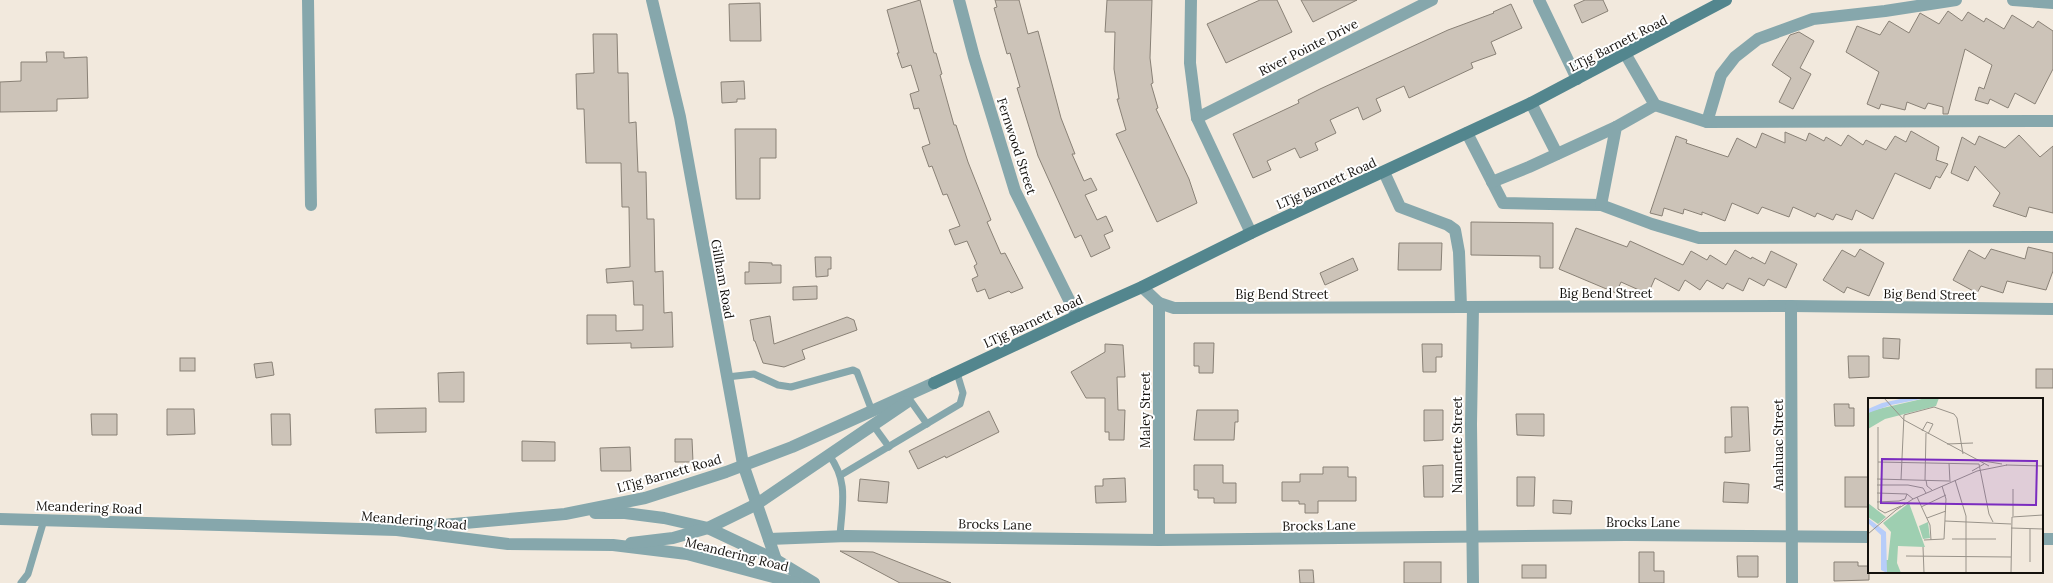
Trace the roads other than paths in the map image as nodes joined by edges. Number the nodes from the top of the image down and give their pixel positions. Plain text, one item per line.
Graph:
1 (308, 0) edge
2 (652, 0) edge
3 (959, 0) edge
4 (1191, 0) edge
5 (1432, 0) edge
6 (1539, 0) edge
7 (1726, 0) edge
8 (1956, 0) edge
9 (2013, 0) edge
10 (2053, 3) edge
11 (1626, 55) junction
12 (1577, 79) junction
13 (1532, 103) junction
14 (1655, 105) junction
15 (1197, 118) junction
16 (2053, 121) edge
17 (1707, 122) junction
18 (1616, 127) junction
19 (1467, 133) junction
20 (1557, 154) junction
21 (1384, 172) junction
22 (1492, 182) junction
23 (312, 205) dead end
24 (1601, 205) junction
25 (1251, 233) junction
26 (2053, 237) edge
27 (1142, 287) junction
28 (1159, 303) junction
29 (1791, 306) junction
30 (1461, 307) junction
31 (1473, 307) junction
32 (2053, 309) edge
33 (1077, 316) junction
34 (957, 373) junction
35 (727, 377) junction
36 (934, 384) junction
37 (910, 400) junction
38 (872, 411) junction
39 (927, 424) junction
40 (873, 425) junction
41 (889, 447) junction
42 (829, 455) junction
43 (743, 464) junction
44 (841, 475) junction
45 (757, 504) junction
46 (565, 514) junction
47 (0, 519) edge
48 (44, 520) junction
49 (708, 528) junction
50 (397, 530) junction
51 (840, 536) junction
52 (1471, 537) junction
53 (1792, 537) junction
54 (1868, 537) edge
55 (769, 539) junction
56 (1159, 540) junction
57 (613, 545) junction
58 (776, 560) junction
59 (21, 583) edge
60 (796, 583) edge
61 (814, 583) edge
62 (1472, 583) edge
63 (1792, 583) edge

1 - 23 street
2 - 35 street, Gillham Road
3 - 33 street, Fernwood Street
4 - 15 street
5 - 15 street, River Pointe Drive
6 - 12 street
7 - 11 street, LTjg Barnett Road
8 - 17 street
9 - 10 street
11 - 12 street, LTjg Barnett Road
11 - 14 street
12 - 13 street, LTjg Barnett Road
13 - 19 street, LTjg Barnett Road
13 - 20 street
14 - 17 street
14 - 18 street
15 - 25 street
16 - 17 street
18 - 20 street
18 - 24 street
19 - 21 street, LTjg Barnett Road
19 - 22 street
20 - 22 street
21 - 25 street, LTjg Barnett Road
21 - 30 street
22 - 24 street
24 - 26 street
25 - 27 street, LTjg Barnett Road
27 - 28 street
27 - 33 street, LTjg Barnett Road
28 - 30 street, Big Bend Street
28 - 56 street, Maley Street
29 - 31 street, Big Bend Street
29 - 32 street, Big Bend Street
29 - 53 street, Anahuac Street
30 - 31 street, Big Bend Street
31 - 52 street, Nannette Street
33 - 34 street, LTjg Barnett Road
34 - 36 street, LTjg Barnett Road
34 - 39 lane
35 - 38 lane
35 - 43 street, Gillham Road
36 - 37 street, LTjg Barnett Road
36 - 38 street, LTjg Barnett Road
37 - 39 lane
37 - 40 street, LTjg Barnett Road
38 - 43 street, LTjg Barnett Road
39 - 41 lane
40 - 41 lane
40 - 42 street, LTjg Barnett Road
41 - 44 lane
42 - 44 lane
42 - 45 street, LTjg Barnett Road
43 - 45 street, Gillham Road
43 - 46 street, LTjg Barnett Road
44 - 51 lane
45 - 49 street, LTjg Barnett Road
45 - 55 street, Gillham Road
46 - 49 street, Meandering Road
46 - 50 street, LTjg Barnett Road
47 - 48 street, Meandering Road
48 - 50 street, Meandering Road
48 - 59 lane
49 - 57 street, LTjg Barnett Road
49 - 58 street, Meandering Road
50 - 57 street, Meandering Road
51 - 55 street, Brocks Lane
51 - 56 street, Brocks Lane
52 - 53 street, Brocks Lane
52 - 56 street, Brocks Lane
52 - 62 street, Nannette Street
53 - 54 street, Brocks Lane
53 - 63 street, Anahuac Street
55 - 58 street, Gillham Road
57 - 60 street, Meandering Road
58 - 61 street, Meandering Road

